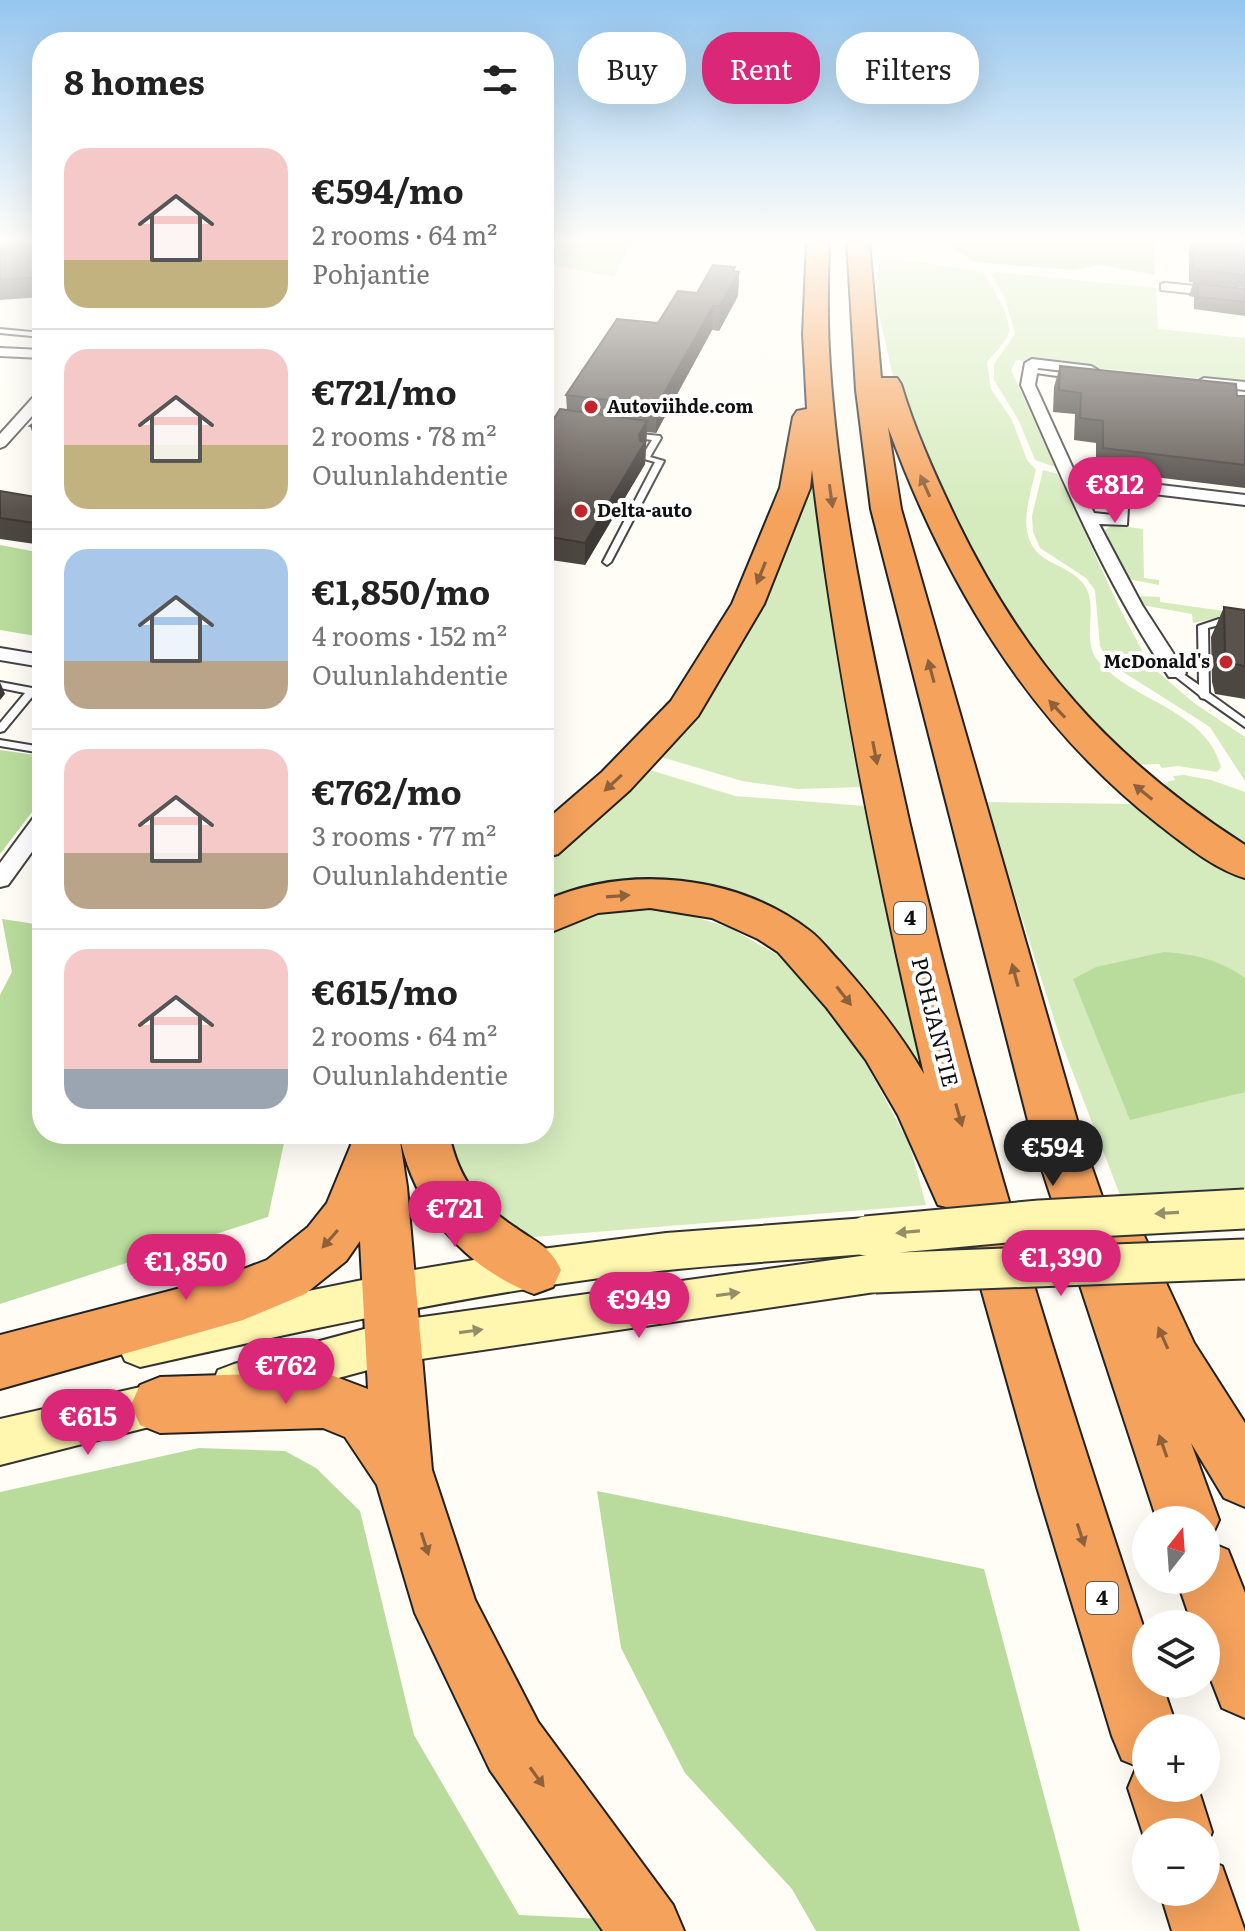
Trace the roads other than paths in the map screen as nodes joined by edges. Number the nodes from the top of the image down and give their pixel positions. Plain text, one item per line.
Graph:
1 (1, 331) edge
2 (817, 331) edge
3 (865, 331) edge
4 (874, 331) edge
5 (32, 334) edge
6 (0, 352) edge
7 (32, 354) edge
8 (816, 363) junction
9 (1031, 371) junction
10 (1108, 371) edge
11 (1091, 379) edge
12 (1184, 380) edge
13 (1245, 386) edge
14 (1199, 391) edge
15 (1214, 393) edge
16 (32, 405) edge
17 (6, 430) edge
18 (617, 432) edge
19 (0, 443) edge
20 (1072, 479) junction
21 (1121, 485) junction
22 (1245, 500) edge
23 (1090, 518) junction
24 (607, 562) dead end
25 (1245, 624) edge
26 (1202, 630) junction
27 (1245, 630) edge
28 (0, 654) edge
29 (32, 659) edge
30 (1176, 673) joint
31 (0, 685) edge
32 (1206, 697) junction
33 (1245, 724) edge
34 (0, 729) edge
35 (0, 743) edge
36 (32, 748) edge
37 (554, 835) edge
38 (32, 836) edge
39 (1245, 864) edge
40 (0, 879) edge
41 (554, 915) edge
42 (1035, 1051) junction
43 (387, 1144) edge
44 (390, 1144) edge
45 (397, 1144) edge
46 (1245, 1209) edge
47 (871, 1254) junction
48 (1245, 1259) edge
49 (534, 1270) junction
50 (390, 1318) junction
51 (0, 1362) edge
52 (0, 1376) edge
53 (160, 1405) junction
54 (0, 1442) edge
55 (1058, 1461) junction
56 (402, 1470) junction
57 (1245, 1477) edge
58 (1183, 1506) edge
59 (1214, 1594) edge
60 (1245, 1685) edge
61 (1139, 1714) edge
62 (1201, 1906) edge
63 (647, 1931) edge
64 (1209, 1931) edge

1 - 5 lane
2 - 8 highway, POHJANTIE / 4
42 -> 3 highway
39 -> 4 highway
6 - 7 street
8 -> 37 highway
8 -> 55 highway, POHJANTIE / 4
9 - 10 street
9 - 11 lane
9 - 20 street
12 - 13 street
14 - 15 lane
16 - 17 street
17 - 19 street
18 - 24 lane
20 - 21 street
20 - 23 street
21 - 22 street
21 - 23 street
23 - 30 street
25 - 26 lane
26 - 27 lane
26 - 32 lane
28 - 29 street
30 - 32 lane
31 - 34 lane
32 - 33 lane
35 - 36 lane
38 - 40 street
41 -> 55 highway
57 -> 42 highway
58 -> 42 highway
43 -> 51 highway
44 - 50 highway
45 - 49 highway
46 -> 47 main road, bridge
47 - 48 main road, bridge
47 - 49 main road
50 -> 47 main road
49 - 50 main road
50 - 52 main road
50 - 53 main road
50 - 56 highway
53 - 54 main road
53 - 56 highway
55 -> 61 highway, POHJANTIE / 4
56 -> 63 highway
59 - 60 highway
62 - 64 highway

